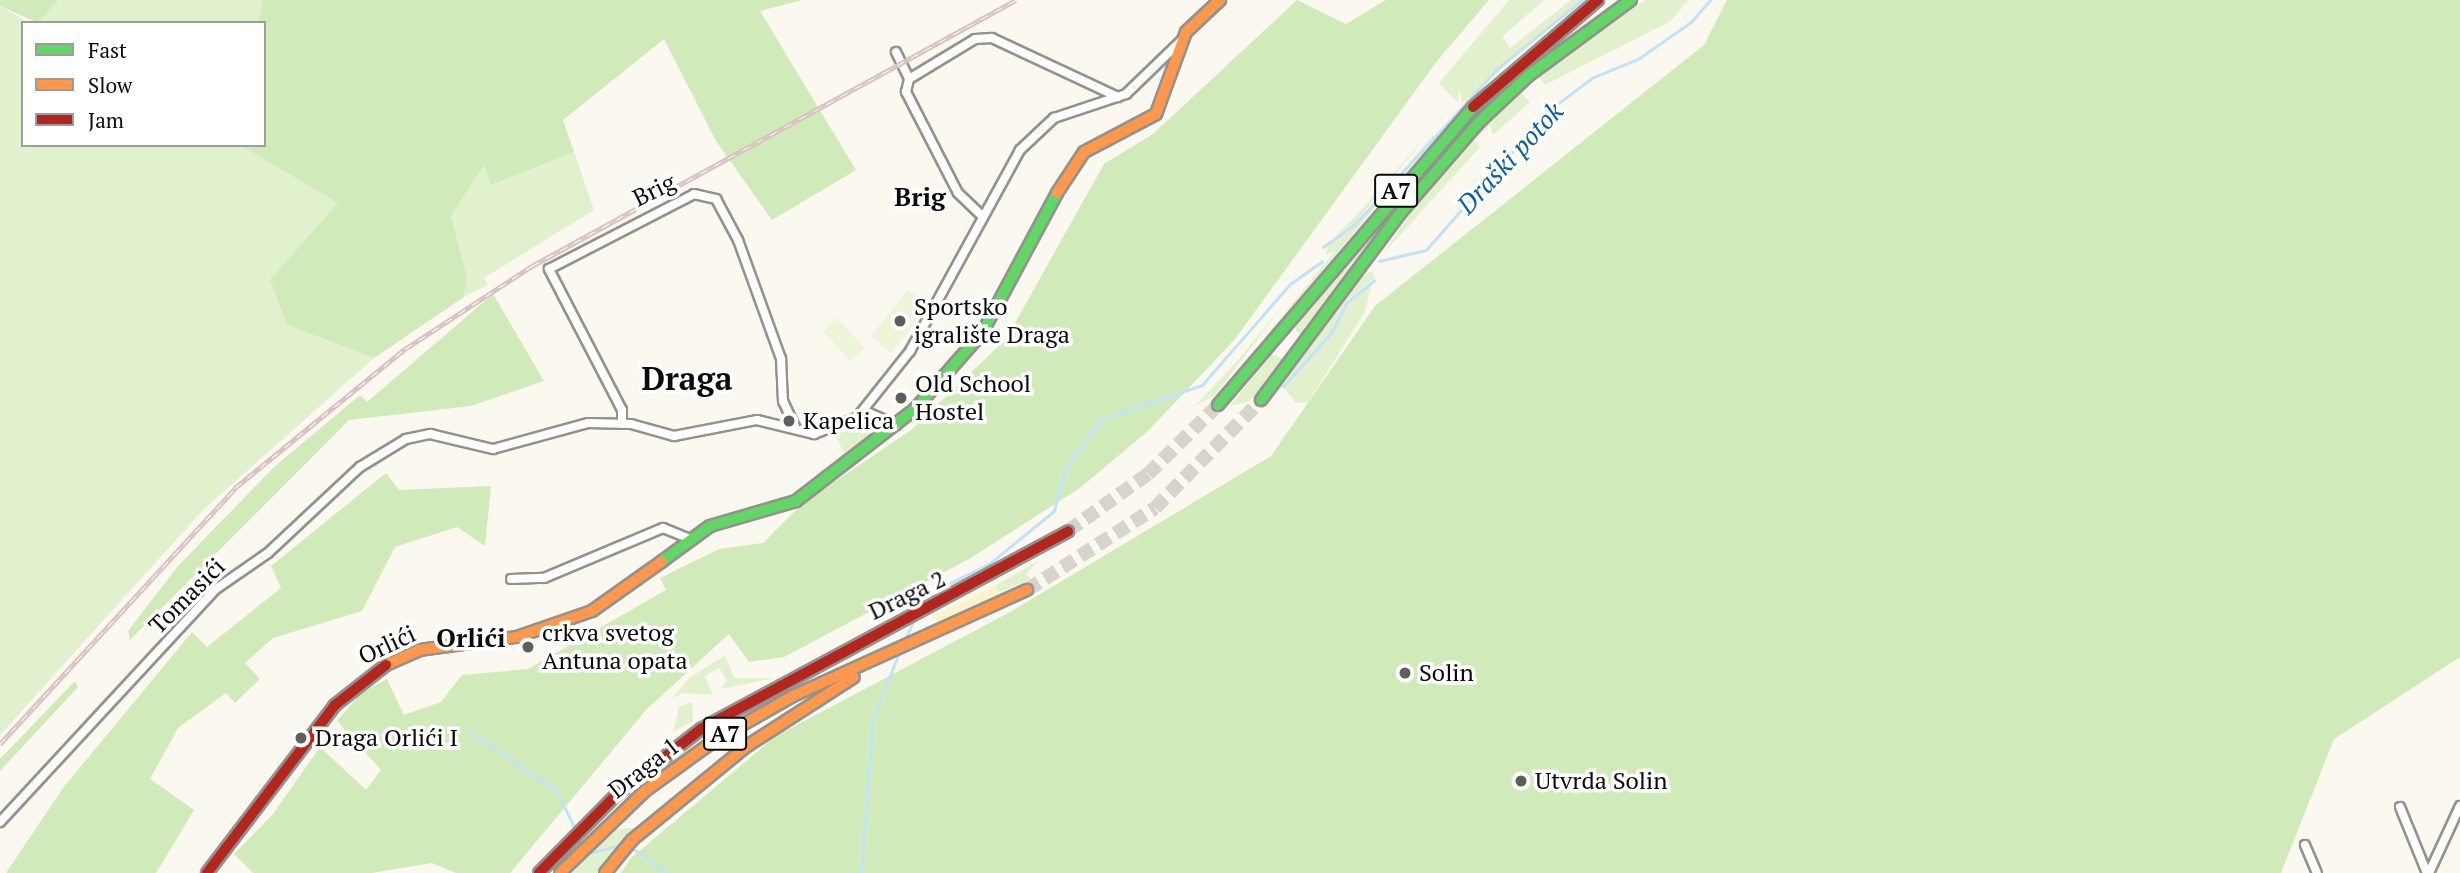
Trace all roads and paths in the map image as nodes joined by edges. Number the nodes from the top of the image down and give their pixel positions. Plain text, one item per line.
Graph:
1 (1220, 0) edge
2 (1598, 0) edge
3 (1631, 0) edge
4 (1182, 39) junction
5 (896, 52) dead end
6 (909, 79) junction
7 (1118, 97) junction
8 (981, 215) junction
9 (1261, 400) tunnel mouth
10 (1218, 405) tunnel mouth
11 (859, 415) junction
12 (622, 424) junction
13 (896, 425) junction
14 (795, 427) junction
15 (1068, 531) tunnel mouth
16 (690, 539) junction
17 (511, 579) dead end
18 (1027, 590) tunnel mouth
19 (920, 644) junction
20 (676, 741) junction
21 (2460, 806) edge
22 (2400, 807) dead end
23 (0, 822) edge
24 (2305, 845) dead end
25 (207, 873) edge
26 (529, 873) edge
27 (540, 873) edge
28 (561, 873) edge
29 (605, 873) edge
30 (2317, 873) edge
31 (2428, 873) edge

1 - 4 main road
2 - 10 main road, A7
3 - 9 main road, A7
4 - 7 street
4 - 13 main road
5 - 6 street
6 - 7 street
6 - 8 street
7 - 8 street
8 - 11 street
11 - 13 street
11 - 14 street
12 - 14 street
12 - 14 street, Brig
12 - 23 street, Tomasići
13 - 16 main road, Orlići
15 - 20 main road, Draga 2 / A7
16 - 17 street
16 - 25 main road, Orlići
18 - 19 main road, A7
19 - 28 main road, Draga 1 / A7
19 - 29 main road
20 - 26 main road
20 - 27 main road, Draga 1 / A7
21 - 31 street
22 - 31 street
24 - 30 street

